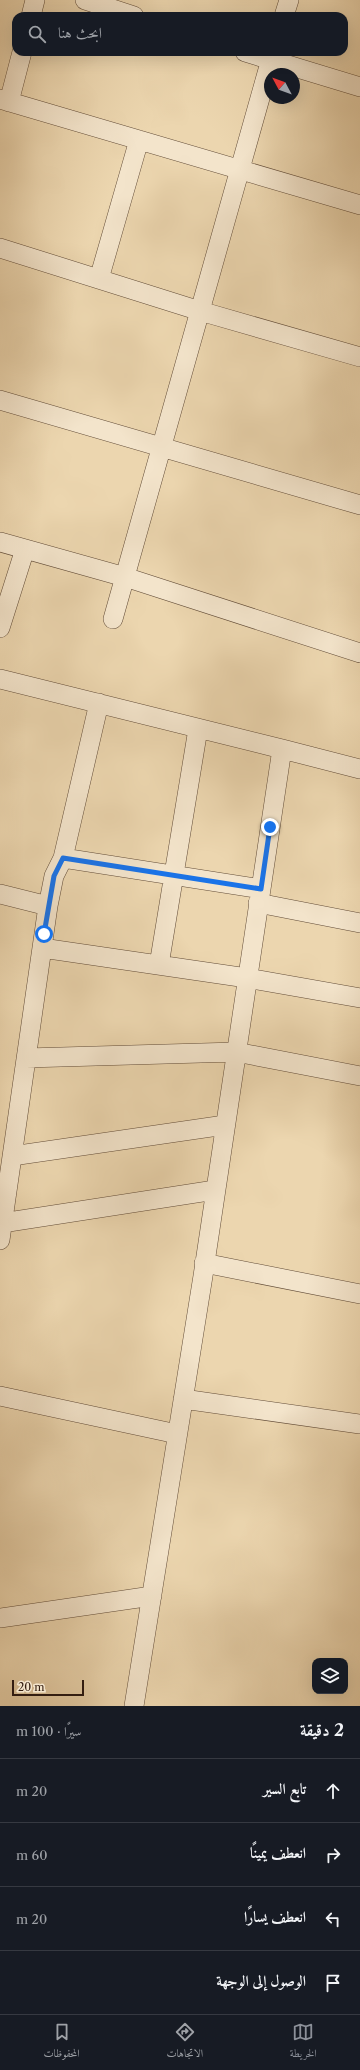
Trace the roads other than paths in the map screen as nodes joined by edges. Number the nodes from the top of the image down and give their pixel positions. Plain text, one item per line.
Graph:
1 (34, 0) edge
2 (85, 0) edge
3 (288, 0) edge
4 (108, 4) edge
5 (32, 12) edge
6 (125, 12) edge
7 (285, 12) edge
8 (21, 56) edge
9 (272, 56) edge
10 (360, 87) edge
11 (5, 100) edge
12 (139, 140) junction
13 (240, 170) junction
14 (360, 205) edge
15 (0, 248) edge
16 (99, 279) junction
17 (200, 311) junction
18 (360, 357) edge
19 (0, 400) edge
20 (162, 446) junction
21 (360, 505) edge
22 (0, 542) edge
23 (25, 549) junction
24 (125, 577) junction
25 (114, 619) dead end
26 (0, 628) edge
27 (360, 653) edge
28 (0, 679) edge
29 (99, 703) junction
30 (198, 729) junction
31 (282, 749) junction
32 (360, 769) edge
33 (63, 858) junction
34 (174, 875) junction
35 (0, 894) edge
36 (260, 896) junction
37 (48, 906) junction
38 (360, 923) edge
39 (42, 948) junction
40 (159, 965) junction
41 (247, 978) junction
42 (360, 998) edge
43 (236, 1052) junction
44 (26, 1058) junction
45 (360, 1076) edge
46 (225, 1125) junction
47 (12, 1156) junction
48 (215, 1190) junction
49 (1, 1232) edge
50 (204, 1263) junction
51 (360, 1294) edge
52 (0, 1396) edge
53 (183, 1399) junction
54 (360, 1424) edge
55 (178, 1434) junction
56 (152, 1596) junction
57 (0, 1618) edge
58 (134, 1706) edge

1 - 5 street
2 - 4 street
3 - 7 street
4 - 6 street
8 - 11 street
9 - 10 street
9 - 13 street
11 - 12 street
12 - 13 street
12 - 16 street
13 - 14 street
13 - 17 street
15 - 16 street
16 - 17 street
17 - 18 street
17 - 20 street
19 - 20 street
20 - 21 street
20 - 24 street
22 - 23 street
23 - 24 street
23 - 26 street
24 - 25 street
24 - 27 street
28 - 29 street
29 - 30 street
29 - 33 street
30 - 31 street
30 - 34 street
31 - 32 street
31 - 36 street
33 - 34 street
33 - 37 street
34 - 36 street
34 - 40 street
35 - 37 street
36 - 38 street
36 - 41 street
37 - 39 street
39 - 40 street
39 - 44 street
40 - 41 street
41 - 42 street
41 - 43 street
43 - 44 street
43 - 45 street
43 - 46 street
44 - 47 street
46 - 47 street
46 - 48 street
47 - 49 street
48 - 49 street
48 - 50 street
50 - 51 street
50 - 53 street
52 - 55 street
53 - 54 street
53 - 55 street
55 - 56 street
56 - 57 street
56 - 58 street

